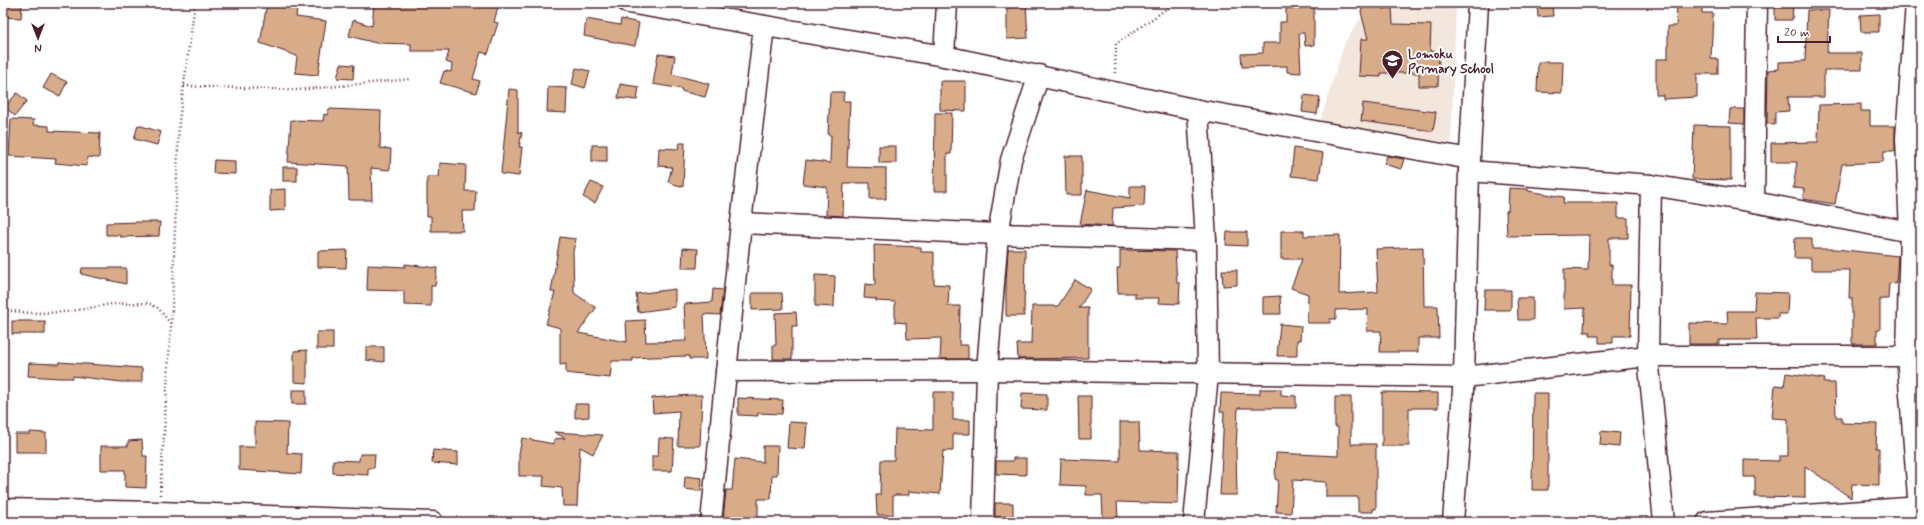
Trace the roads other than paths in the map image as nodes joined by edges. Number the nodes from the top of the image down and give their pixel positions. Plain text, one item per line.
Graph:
1 (628, 3) edge
2 (947, 3) edge
3 (1478, 3) edge
4 (1748, 3) edge
5 (1757, 3) edge
6 (1763, 3) edge
7 (1916, 3) edge
8 (764, 26) junction
9 (944, 56) junction
10 (1039, 75) junction
11 (1198, 110) junction
12 (1913, 138) edge
13 (1469, 165) junction
14 (1651, 185) junction
15 (1754, 202) junction
16 (742, 223) junction
17 (1915, 233) edge
18 (998, 234) junction
19 (1206, 240) junction
20 (1648, 356) junction
21 (1914, 356) edge
22 (987, 370) junction
23 (726, 371) junction
24 (1208, 374) junction
25 (1464, 377) junction
26 (3, 509) edge
27 (1920, 512) edge
28 (432, 522) edge
29 (711, 522) edge
30 (983, 522) edge
31 (1194, 522) edge
32 (1453, 522) edge
33 (1664, 522) edge
34 (1707, 522) edge

1 - 8 street
2 - 9 street
3 - 13 street
4 - 5 street
5 - 6 street
5 - 15 street
7 - 12 street
8 - 9 street
8 - 16 street
9 - 10 street
10 - 11 street
10 - 18 street
11 - 13 street
11 - 19 street
12 - 17 street
13 - 14 street
13 - 25 street
14 - 15 street
14 - 20 street
15 - 17 street
16 - 18 street
16 - 23 street
17 - 21 street
18 - 19 street
18 - 22 street
19 - 24 street
20 - 21 street
20 - 25 street
20 - 33 street
21 - 27 street
22 - 23 street
22 - 24 street
22 - 30 street
23 - 29 street
24 - 25 street
24 - 31 street
25 - 32 street
26 - 28 street
27 - 34 street

